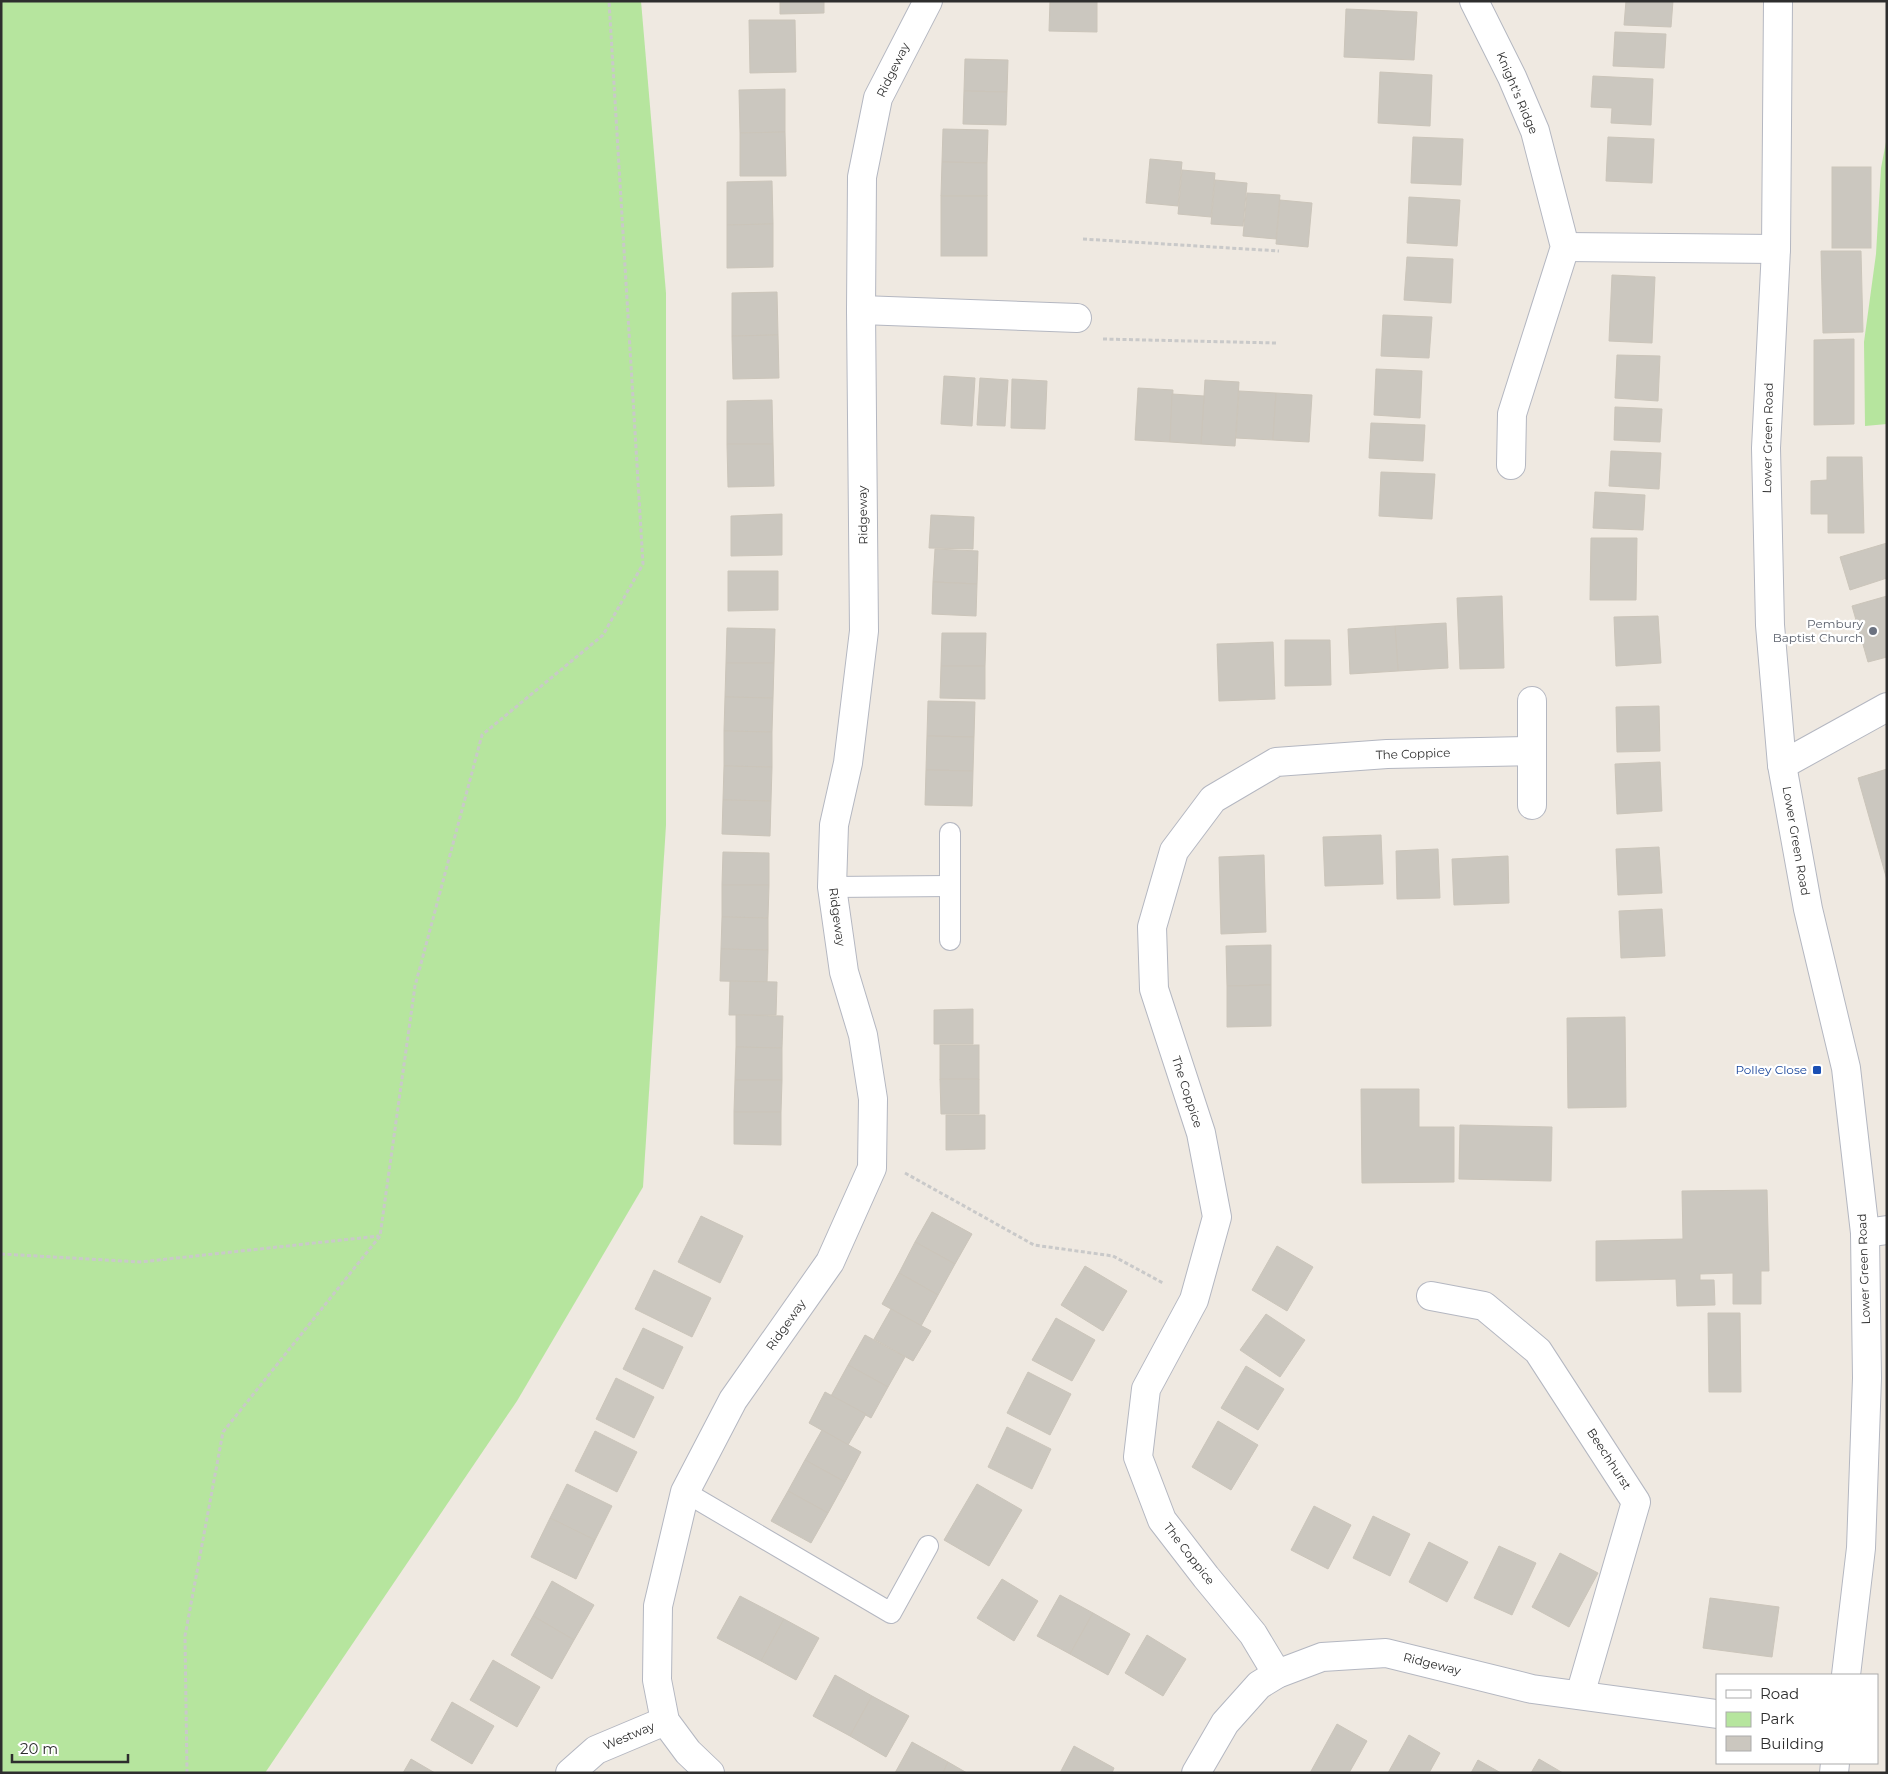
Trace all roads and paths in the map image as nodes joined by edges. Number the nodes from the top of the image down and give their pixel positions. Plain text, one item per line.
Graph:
1 (609, 1) edge
2 (928, 1) edge
3 (1474, 1) edge
4 (1778, 1) edge
5 (1083, 239) dead end
6 (1565, 247) junction
7 (1776, 250) junction
8 (1279, 251) dead end
9 (861, 310) junction
10 (1076, 318) joint
11 (1277, 343) dead end
12 (1511, 465) dead end
13 (1532, 701) dead end
14 (1887, 707) edge
15 (1532, 752) junction
16 (1782, 765) junction
17 (1532, 805) dead end
18 (950, 834) dead end
19 (950, 886) junction
20 (832, 887) junction
21 (950, 940) dead end
22 (872, 1168) junction
23 (1876, 1232) edge
24 (380, 1236) junction
25 (1, 1254) edge
26 (1431, 1296) dead end
27 (1194, 1300) junction
28 (685, 1492) junction
29 (928, 1546) dead end
30 (1277, 1674) junction
31 (1846, 1674) edge
32 (1580, 1695) junction
33 (1716, 1714) edge
34 (665, 1721) junction
35 (187, 1773) edge
36 (570, 1773) edge
37 (710, 1773) edge
38 (1196, 1773) edge

1 - 24 path
2 - 9 street, Ridgeway
3 - 6 street, Knight's Ridge
4 - 7 street, Lower Green Road
5 - 8 path
6 - 7 street
6 - 12 street
7 - 16 street, Lower Green Road
9 - 10 street
9 - 20 street, Ridgeway
10 - 11 path
13 - 15 street
14 - 16 street
15 - 17 street
15 - 27 street, The Coppice
16 - 23 street, Lower Green Road
18 - 19 lane
19 - 20 lane
19 - 21 lane
20 - 22 street, Ridgeway
22 - 27 path
22 - 28 street, Ridgeway
23 - 31 street, Lower Green Road
24 - 25 path
24 - 35 path
26 - 32 street, Beechhurst
27 - 30 street, The Coppice
28 - 29 lane
28 - 34 street, Ridgeway
30 - 32 street, Ridgeway
30 - 38 street, Ridgeway
32 - 33 street, Ridgeway
34 - 36 street, Westway
34 - 37 street, Ridgeway

